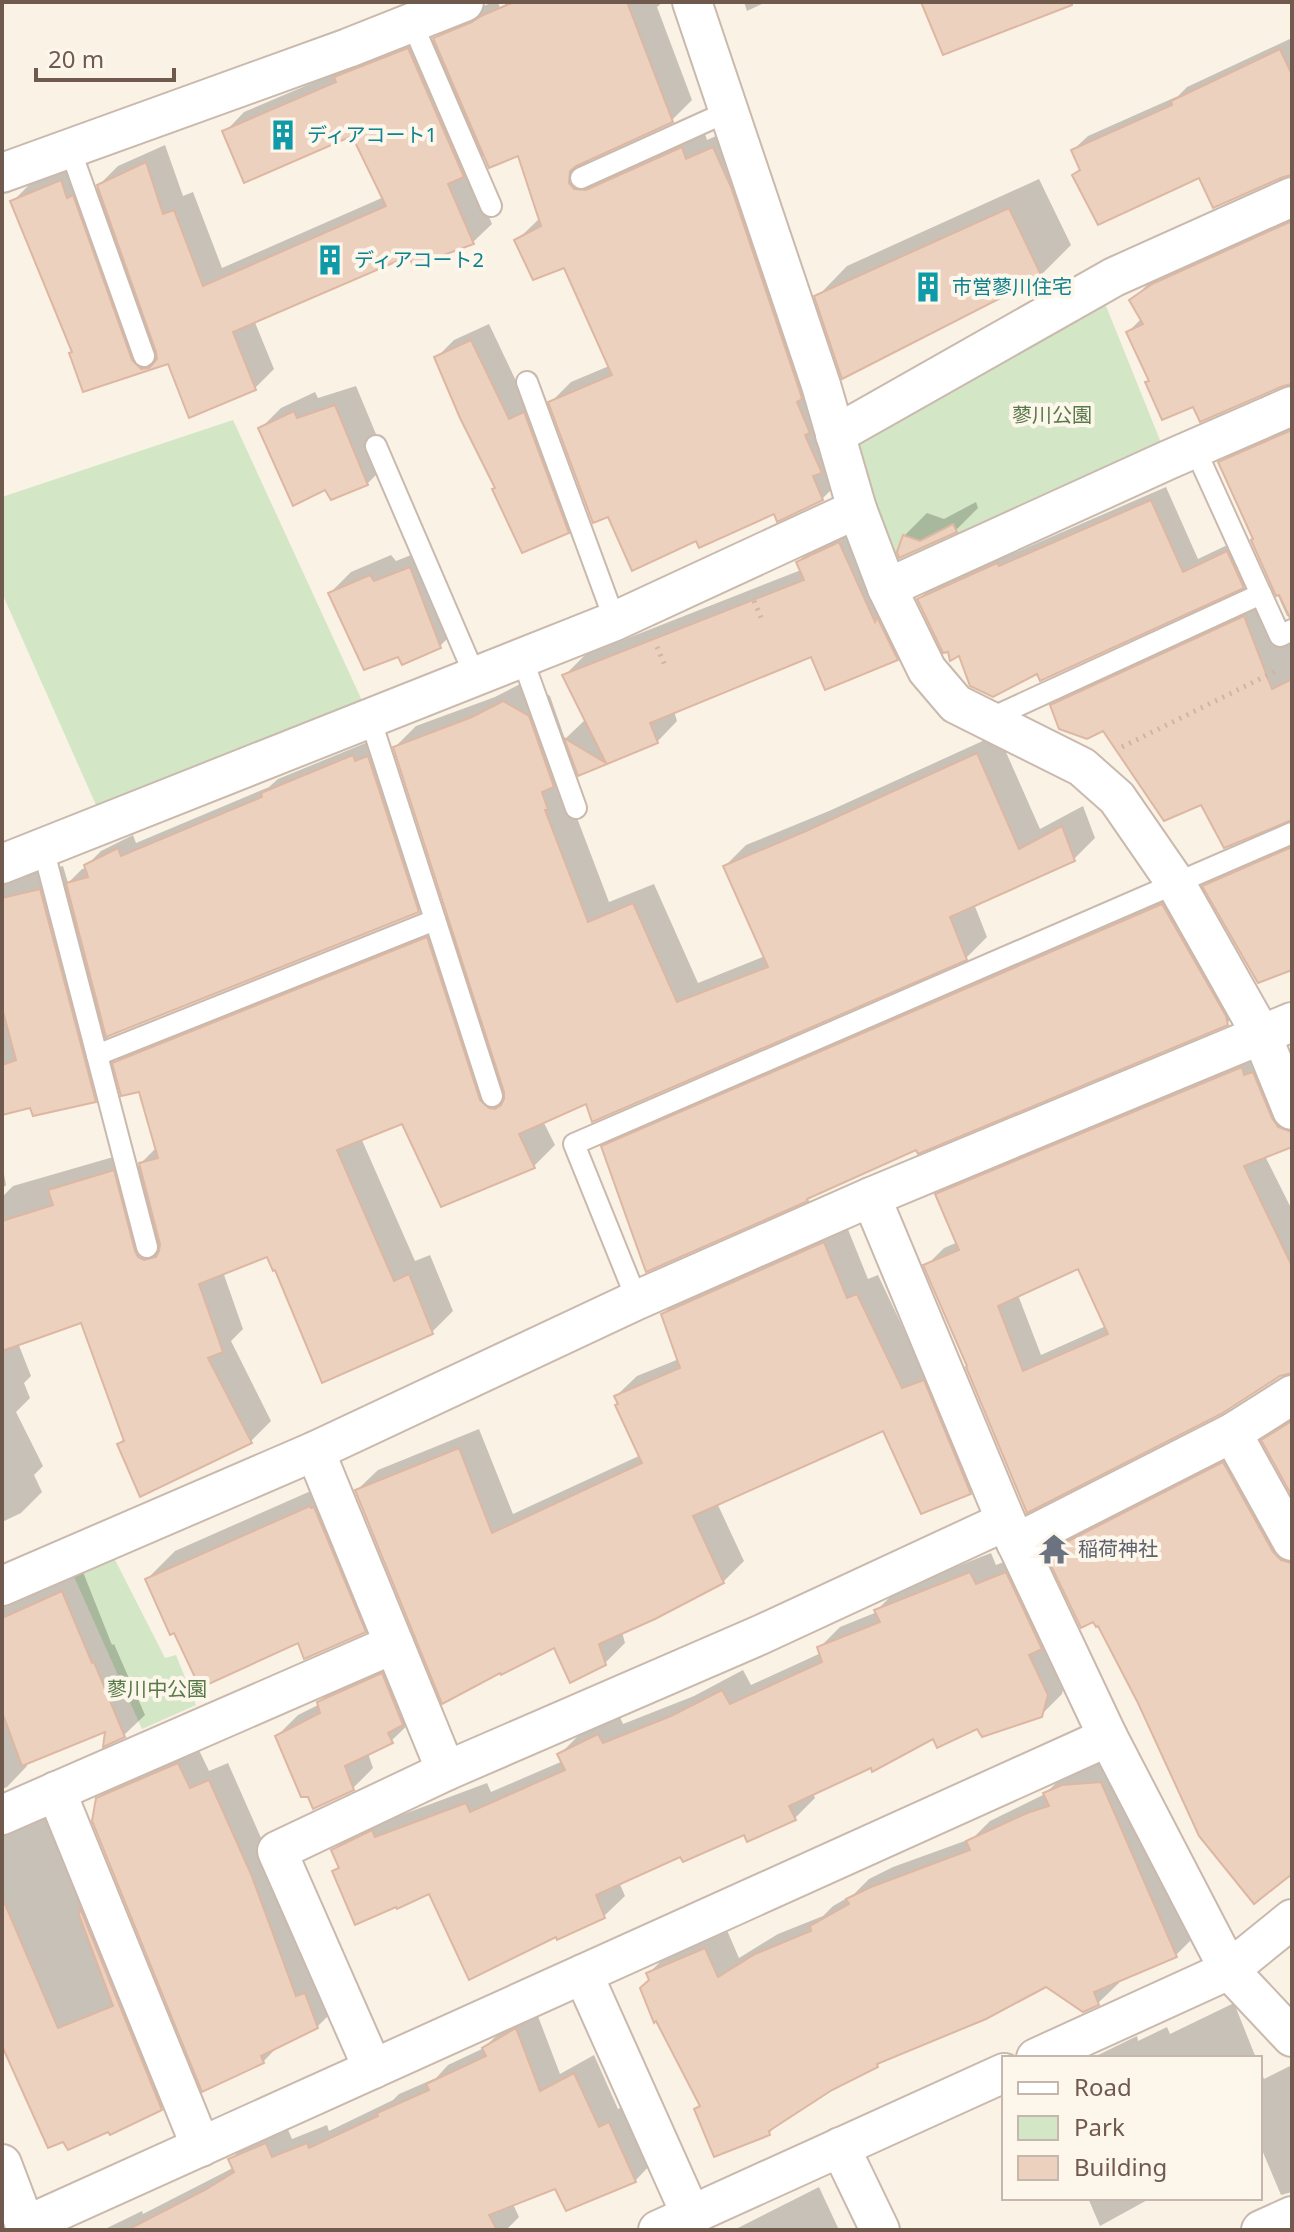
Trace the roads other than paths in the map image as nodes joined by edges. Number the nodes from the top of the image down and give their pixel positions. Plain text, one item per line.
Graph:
1 (464, 2) edge
2 (692, 2) edge
3 (412, 23) junction
4 (729, 111) junction
5 (70, 149) junction
6 (2, 173) edge
7 (581, 178) dead end
8 (1292, 197) edge
9 (491, 206) dead end
10 (144, 356) dead end
11 (527, 382) dead end
12 (1292, 406) edge
13 (835, 435) junction
14 (376, 446) dead end
15 (1195, 449) junction
16 (857, 509) junction
17 (887, 588) junction
18 (1261, 594) junction
19 (615, 621) junction
20 (1286, 633) edge
21 (522, 658) junction
22 (475, 676) junction
23 (370, 718) junction
24 (989, 719) junction
25 (576, 808) dead end
26 (1292, 833) edge
27 (43, 848) junction
28 (2, 864) edge
29 (1175, 882) junction
30 (435, 920) junction
31 (1277, 1029) edge
32 (97, 1055) junction
33 (492, 1096) dead end
34 (1292, 1110) edge
35 (871, 1197) junction
36 (147, 1247) dead end
37 (637, 1300) junction
38 (1292, 1395) edge
39 (1232, 1433) junction
40 (315, 1451) junction
41 (1011, 1532) junction
42 (1292, 1541) edge
43 (2, 1586) edge
44 (394, 1644) junction
45 (1108, 1737) junction
46 (446, 1771) junction
47 (56, 1791) junction
48 (2, 1815) edge
49 (1292, 1919) edge
50 (1229, 1970) junction
51 (583, 1974) junction
52 (1292, 2037) edge
53 (1040, 2056) edge
54 (373, 2069) junction
55 (1002, 2074) edge
56 (201, 2147) junction
57 (840, 2147) junction
58 (2, 2164) edge
59 (1292, 2216) edge
60 (674, 2223) edge
61 (26, 2228) edge
62 (880, 2230) edge
63 (1261, 2230) edge

1 - 3 street
2 - 4 street
3 - 5 street
3 - 9 lane
4 - 7 lane
4 - 13 street
5 - 6 street
5 - 10 lane
8 - 13 street
11 - 19 lane
12 - 15 street
13 - 16 street
14 - 22 lane
15 - 17 street
15 - 18 lane
16 - 17 street
16 - 19 street
17 - 24 street
18 - 20 lane
18 - 24 lane
19 - 21 street
21 - 22 street
21 - 25 lane
22 - 23 street
23 - 27 street
23 - 30 lane
24 - 29 street
26 - 29 lane
27 - 28 street
27 - 32 lane
29 - 31 street
29 - 37 lane
30 - 32 lane
30 - 33 lane
31 - 34 street
31 - 35 street
32 - 36 lane
35 - 37 street
35 - 41 street
37 - 40 street
38 - 39 street
39 - 41 street
39 - 42 street
40 - 43 street
40 - 44 street
41 - 45 street
41 - 46 street
44 - 46 street
44 - 47 street
45 - 50 street
45 - 51 street
46 - 54 street
47 - 48 street
47 - 56 street
49 - 50 street
50 - 52 street
50 - 53 street
51 - 54 street
51 - 60 street
54 - 56 street
55 - 57 street
56 - 61 street
57 - 60 street
57 - 62 street
58 - 61 street
59 - 63 street

